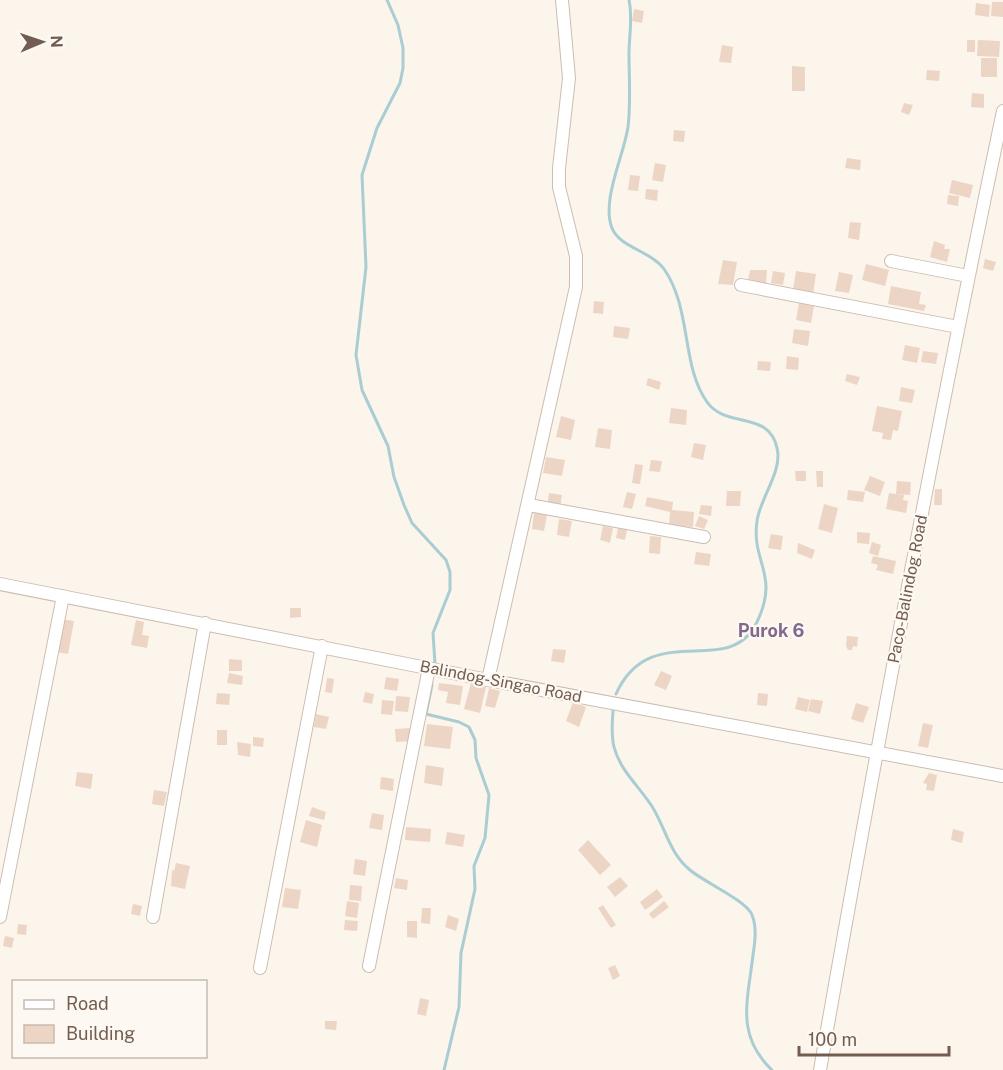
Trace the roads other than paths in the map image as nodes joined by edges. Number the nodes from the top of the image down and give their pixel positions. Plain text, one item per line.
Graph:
1 (562, 0) edge
2 (1003, 111) edge
3 (891, 261) dead end
4 (968, 276) junction
5 (741, 285) dead end
6 (958, 327) junction
7 (529, 506) junction
8 (704, 537) dead end
9 (0, 584) edge
10 (63, 596) junction
11 (205, 623) junction
12 (322, 646) junction
13 (429, 668) junction
14 (488, 680) junction
15 (876, 750) junction
16 (1003, 776) edge
17 (0, 917) edge
18 (153, 917) dead end
19 (369, 966) dead end
20 (260, 968) dead end
21 (820, 1070) edge

1 - 7 street
2 - 4 street, Paco-Balindog Road
3 - 4 street
4 - 6 street, Paco-Balindog Road
5 - 6 street
6 - 15 street, Paco-Balindog Road
7 - 8 street
7 - 14 street
9 - 10 street, Balindog-Singao Road
10 - 11 street, Balindog-Singao Road
10 - 17 street
11 - 12 street, Balindog-Singao Road
11 - 18 street
12 - 13 street, Balindog-Singao Road
12 - 20 street
13 - 14 street, Balindog-Singao Road
13 - 19 street
14 - 15 street, Balindog-Singao Road
15 - 16 street, Balindog-Singao Road
15 - 21 street, Paco-Balindog Road

